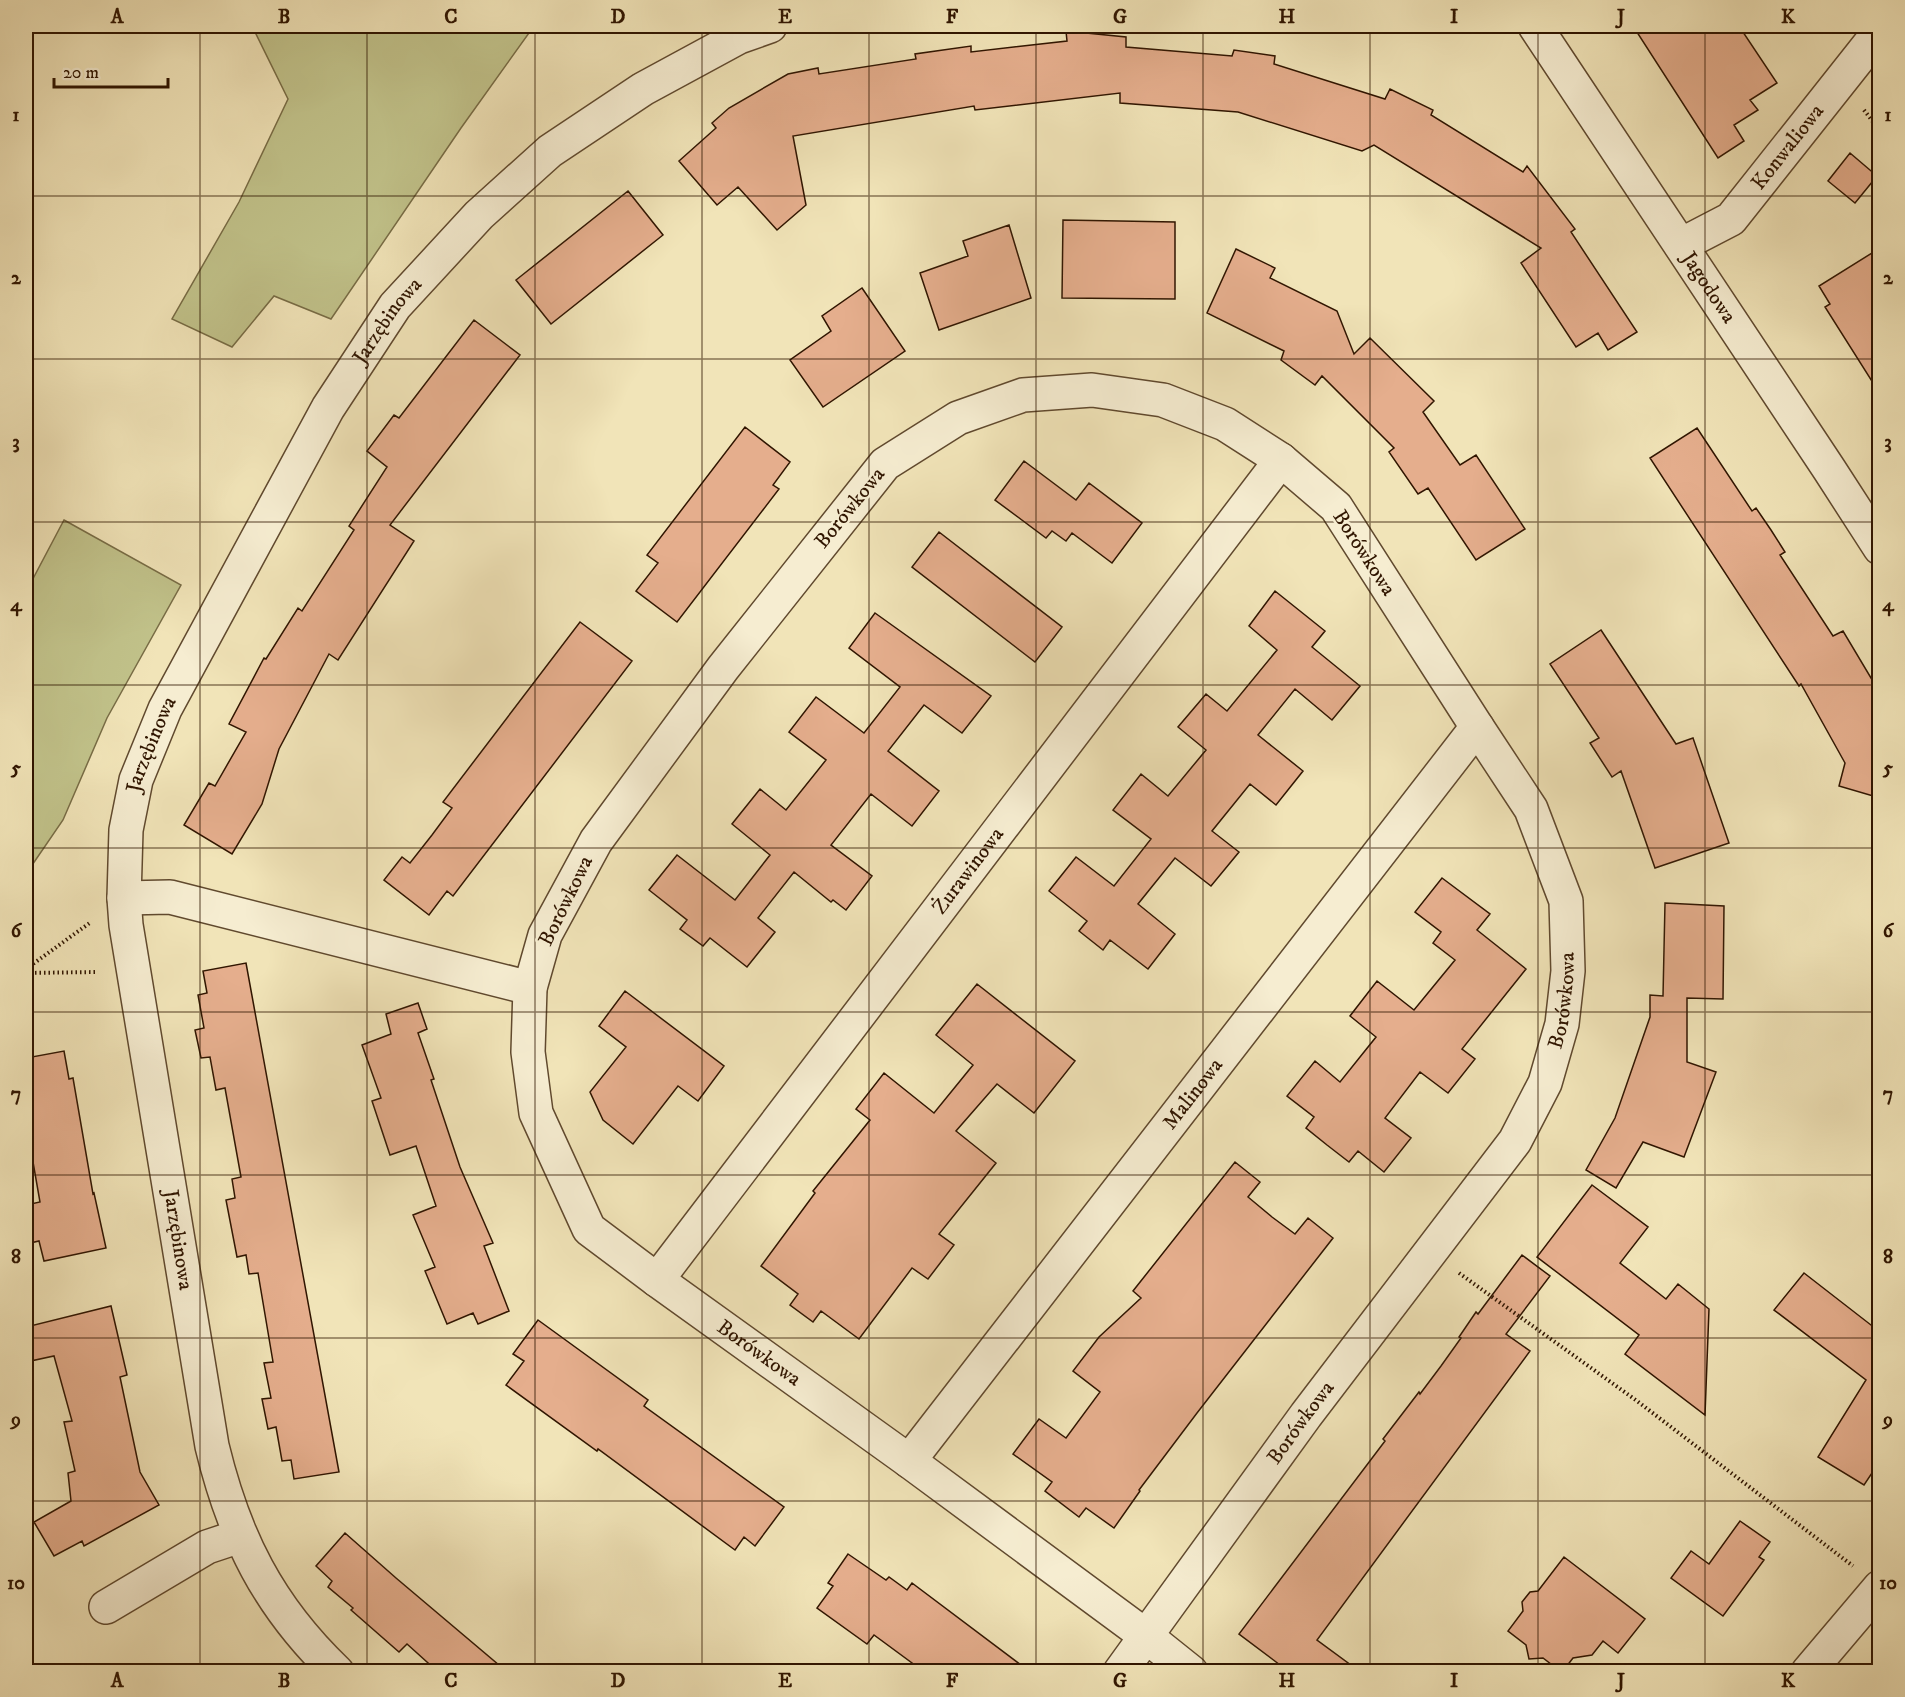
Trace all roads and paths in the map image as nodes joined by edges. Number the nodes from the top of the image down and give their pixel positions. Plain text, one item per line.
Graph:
1 (770, 26) edge
2 (1535, 26) edge
3 (1880, 30) edge
4 (1681, 245) junction
5 (1281, 460) junction
6 (1880, 548) edge
7 (1477, 727) junction
8 (124, 898) junction
9 (26, 971) edge
10 (135, 976) junction
11 (530, 988) junction
12 (1429, 1252) junction
13 (657, 1280) junction
14 (909, 1461) junction
15 (240, 1536) junction
16 (1870, 1579) edge
17 (106, 1606) dead end
18 (1146, 1636) junction
19 (1815, 1669) edge
20 (337, 1671) edge
21 (1120, 1671) edge
22 (1191, 1671) edge

1 - 8 street, Jarzębinowa
2 - 4 street, Jagodowa
3 - 4 street, Konwaliowa
4 - 6 street, Jagodowa
5 - 7 street, Borówkowa
5 - 11 street, Borówkowa
5 - 13 street, Żurawinowa
7 - 12 street, Borówkowa
7 - 14 street, Malinowa
8 - 9 path
8 - 10 street, Jarzębinowa
8 - 11 street
9 - 10 path
10 - 15 street, Jarzębinowa
11 - 13 street, Borówkowa
12 - 16 path
12 - 18 street, Borówkowa
13 - 14 street, Borówkowa
14 - 18 street, Borówkowa
15 - 17 street
15 - 20 street, Jarzębinowa
16 - 19 street
18 - 21 street
18 - 22 street, Borówkowa

